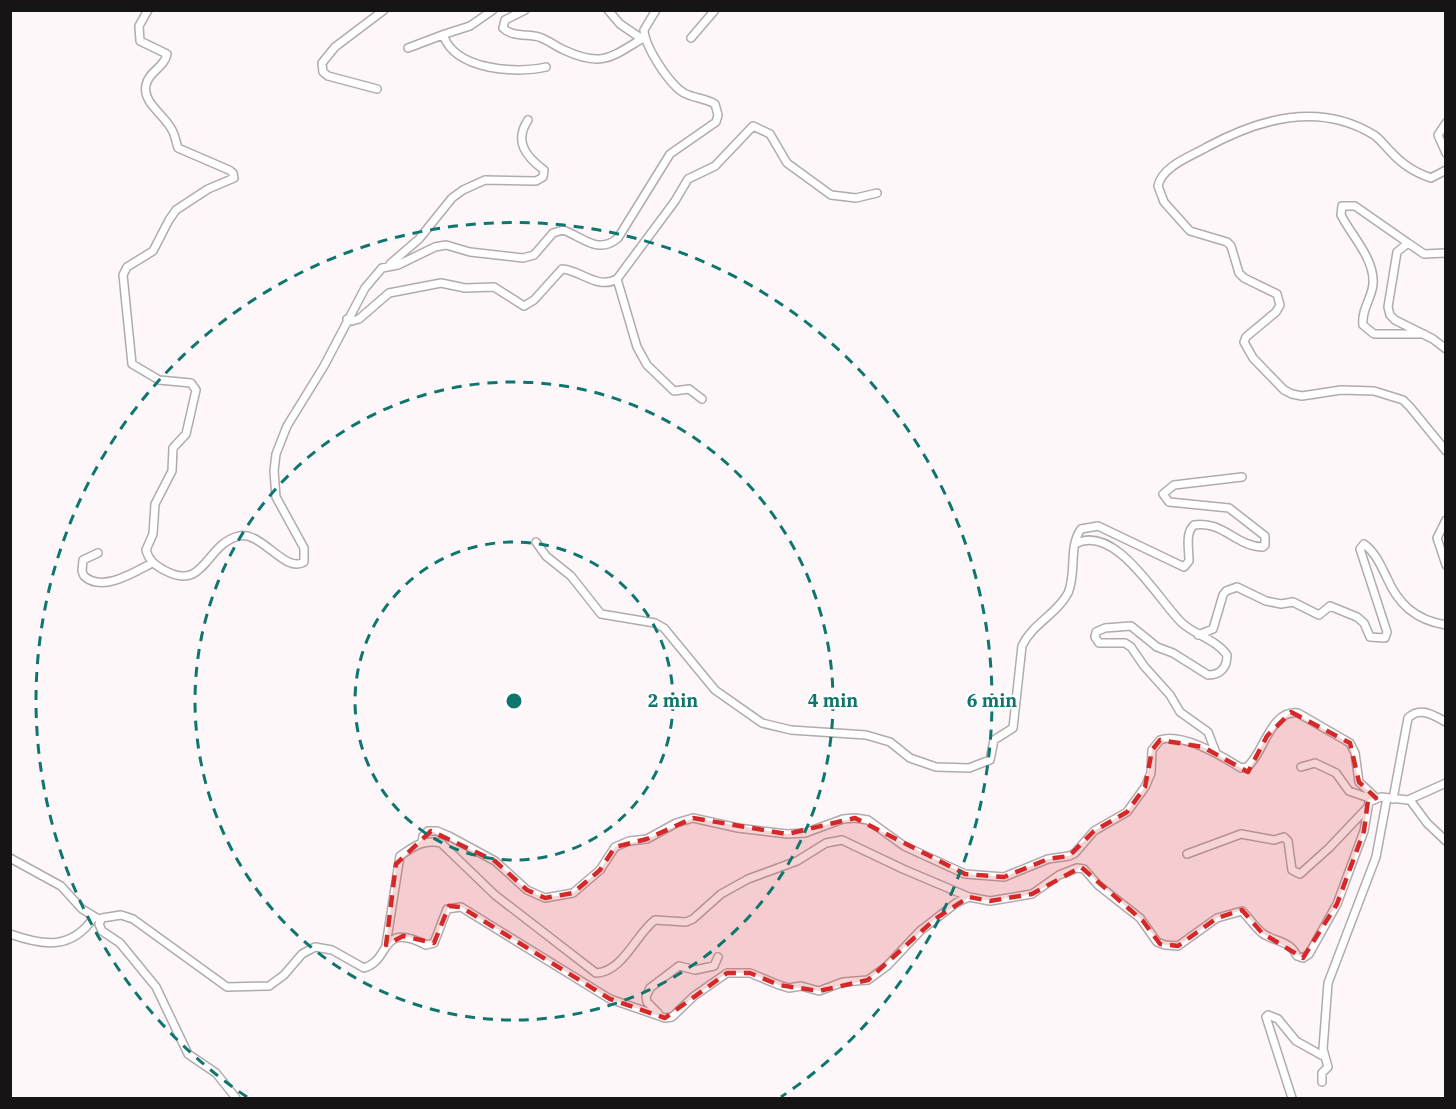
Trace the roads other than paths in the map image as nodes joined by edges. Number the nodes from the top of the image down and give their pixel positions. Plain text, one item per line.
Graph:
1 (148, 10) edge
2 (384, 10) edge
3 (493, 10) edge
4 (525, 10) edge
5 (608, 10) edge
6 (656, 10) edge
7 (715, 10) edge
8 (445, 34) junction
9 (643, 38) junction
10 (691, 38) dead end
11 (408, 48) dead end
12 (546, 67) dead end
13 (377, 89) dead end
14 (528, 120) dead end
15 (1446, 123) edge
16 (1446, 153) edge
17 (1446, 170) edge
18 (876, 193) dead end
19 (1408, 243) junction
20 (1446, 254) edge
21 (382, 268) junction
22 (617, 279) junction
23 (347, 319) junction
24 (1424, 334) junction
25 (1446, 349) edge
26 (702, 399) dead end
27 (1446, 451) edge
28 (1242, 477) dead end
29 (1446, 520) edge
30 (536, 542) dead end
31 (1075, 544) junction
32 (99, 553) dead end
33 (152, 562) junction
34 (1446, 565) edge
35 (1446, 625) edge
36 (1198, 635) junction
37 (1446, 722) edge
38 (1216, 753) junction
39 (1301, 767) dead end
40 (1446, 783) edge
41 (1390, 798) junction
42 (1374, 799) junction
43 (1410, 800) junction
44 (1368, 807) junction
45 (1446, 841) edge
46 (422, 842) junction
47 (1187, 854) dead end
48 (10, 858) edge
49 (969, 897) junction
50 (97, 918) junction
51 (10, 934) edge
52 (386, 945) junction
53 (718, 957) dead end
54 (660, 1015) junction
55 (1323, 1056) junction
56 (1322, 1082) dead end
57 (236, 1098) edge
58 (1292, 1098) edge

1 - 33 street
2 - 13 street
3 - 8 street
4 - 9 street
5 - 9 street
6 - 9 street
7 - 10 street
8 - 11 street
8 - 12 street
9 - 21 street
14 - 21 street
15 - 16 street
17 - 27 street
18 - 22 street
19 - 20 street
19 - 24 street
19 - 24 street
21 - 23 street
22 - 23 street
22 - 26 street
23 - 33 street
24 - 25 street
28 - 31 street
29 - 34 street
30 - 31 street
31 - 36 street
32 - 33 street
35 - 36 street
36 - 38 street
37 - 41 street
38 - 42 street
38 - 46 street
39 - 42 street
40 - 43 street
41 - 42 street
41 - 43 street
41 - 55 street
42 - 44 street
43 - 45 street
44 - 47 street
44 - 49 street
46 - 49 street
46 - 52 street
48 - 50 street
49 - 54 street
50 - 51 street
50 - 52 street
50 - 57 street
52 - 54 street
53 - 54 street
55 - 56 street
55 - 58 street

